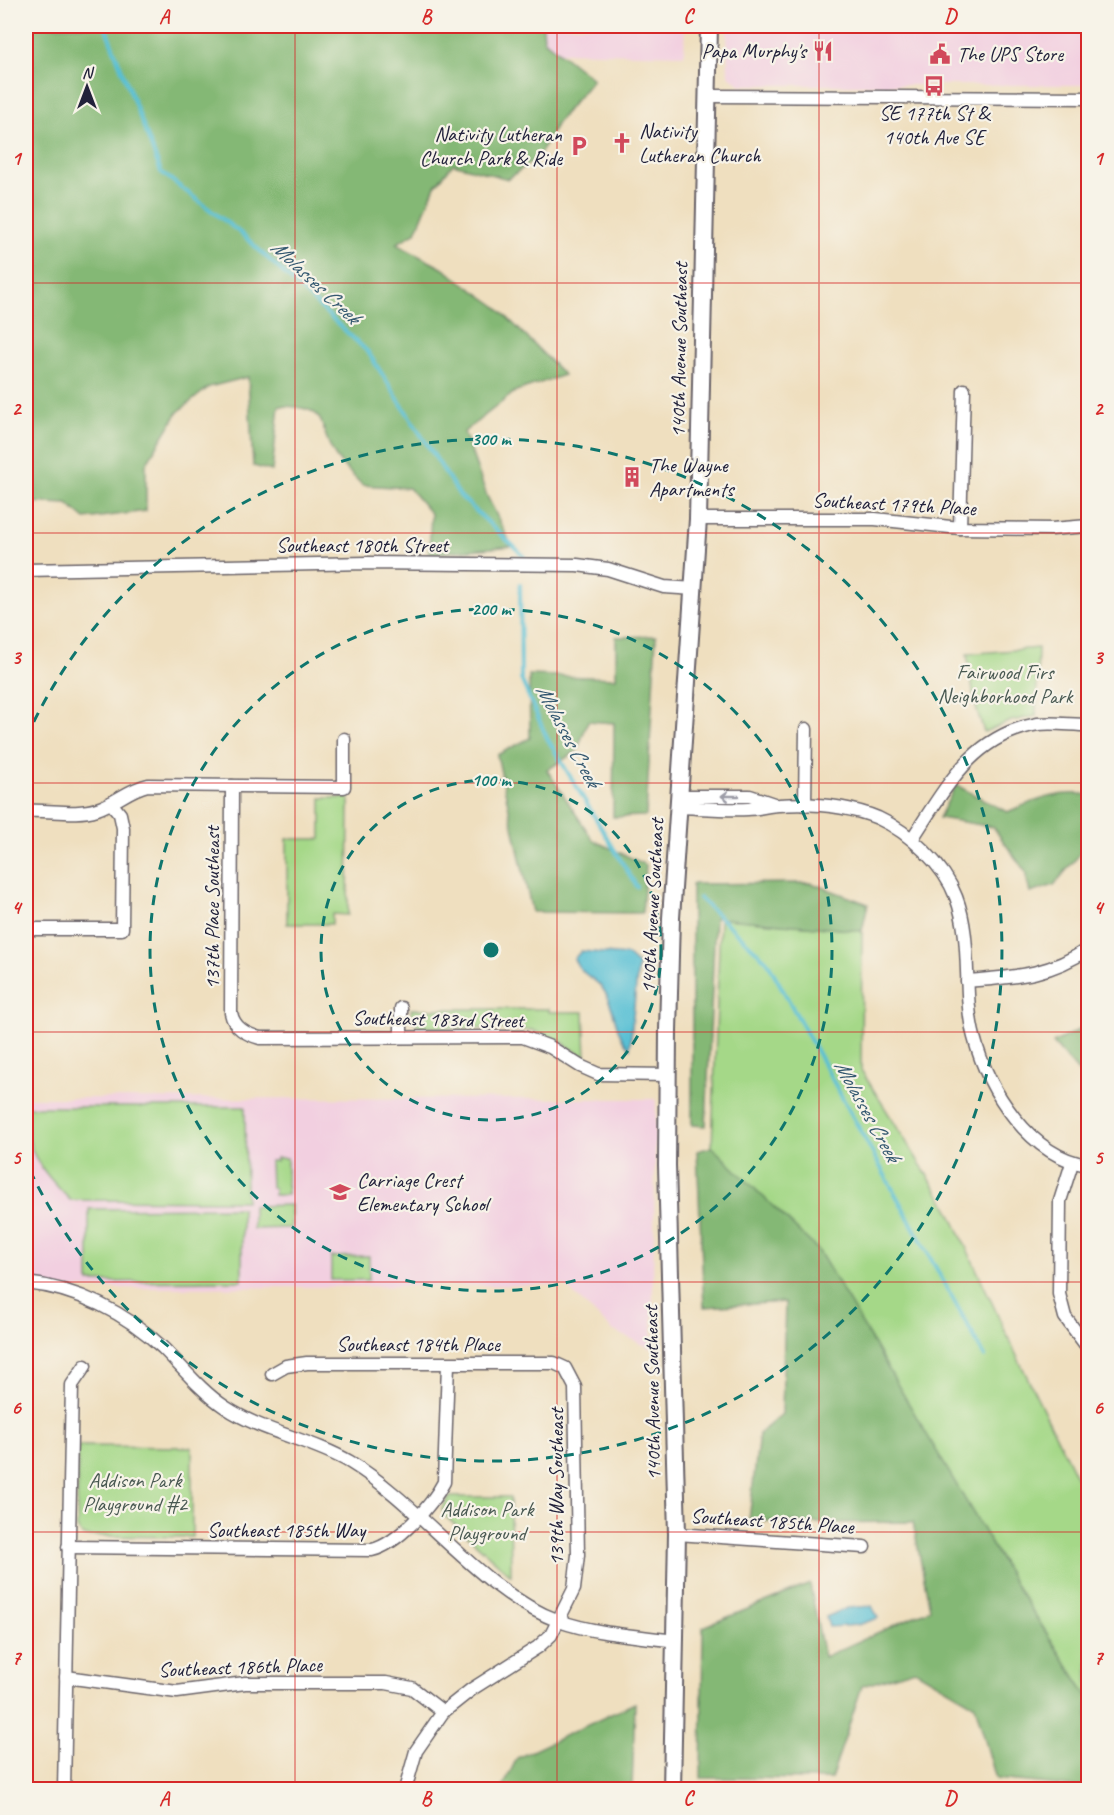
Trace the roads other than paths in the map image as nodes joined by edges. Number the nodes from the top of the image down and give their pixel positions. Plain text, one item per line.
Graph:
1 (709, 26) edge
2 (707, 96) junction
3 (1089, 98) edge
4 (964, 390) dead end
5 (698, 519) junction
6 (1089, 526) edge
7 (960, 528) junction
8 (26, 570) edge
9 (695, 589) junction
10 (1089, 725) edge
11 (807, 729) dead end
12 (344, 739) dead end
13 (232, 786) junction
14 (680, 802) junction
15 (111, 803) junction
16 (805, 805) junction
17 (26, 811) edge
18 (912, 839) junction
19 (26, 929) edge
20 (1089, 950) edge
21 (967, 981) junction
22 (401, 1008) dead end
23 (238, 1027) joint
24 (401, 1037) junction
25 (668, 1075) junction
26 (1071, 1163) junction
27 (1089, 1165) edge
28 (26, 1283) edge
29 (1087, 1347) edge
30 (448, 1364) junction
31 (86, 1366) dead end
32 (565, 1368) joint
33 (272, 1374) dead end
34 (419, 1515) junction
35 (677, 1534) junction
36 (68, 1547) junction
37 (864, 1547) dead end
38 (560, 1621) junction
39 (676, 1641) junction
40 (66, 1677) junction
41 (443, 1712) junction
42 (64, 1790) edge
43 (405, 1790) edge
44 (672, 1790) edge

1 - 2 main road, 140th Avenue Southeast
2 - 3 street
2 - 5 main road, 140th Avenue Southeast
4 - 7 street
5 - 7 street, Southeast 179th Place
5 - 9 main road, 140th Avenue Southeast
6 - 7 street, Southeast 179th Place
8 - 9 street, Southeast 180th Street
9 - 14 main road, 140th Avenue Southeast
10 - 18 street
11 - 16 street
12 - 13 street
13 - 15 street
13 - 23 street, 137th Place Southeast
14 - 16 street
14 - 25 main road, 140th Avenue Southeast
15 - 17 street
15 - 19 street
16 - 18 street
18 - 21 street
20 - 21 street
21 - 26 street
22 - 24 street
23 - 24 street, Southeast 183rd Street
24 - 25 street, Southeast 183rd Street
25 - 35 main road, 140th Avenue Southeast
26 - 27 street
26 - 29 street
28 - 34 street
30 - 32 street, Southeast 184th Place
30 - 33 street, Southeast 184th Place
30 - 34 street, Southeast 185th Way
31 - 36 street
32 - 38 street, 139th Way Southeast
34 - 36 street, Southeast 185th Way
34 - 38 street
35 - 37 street, Southeast 185th Place
35 - 39 main road, 140th Avenue Southeast
36 - 40 street
38 - 39 street
38 - 41 street, 139th Way Southeast
39 - 44 main road, 140th Avenue Southeast
40 - 41 street, Southeast 186th Place
40 - 42 street
41 - 43 street, 139th Way Southeast

